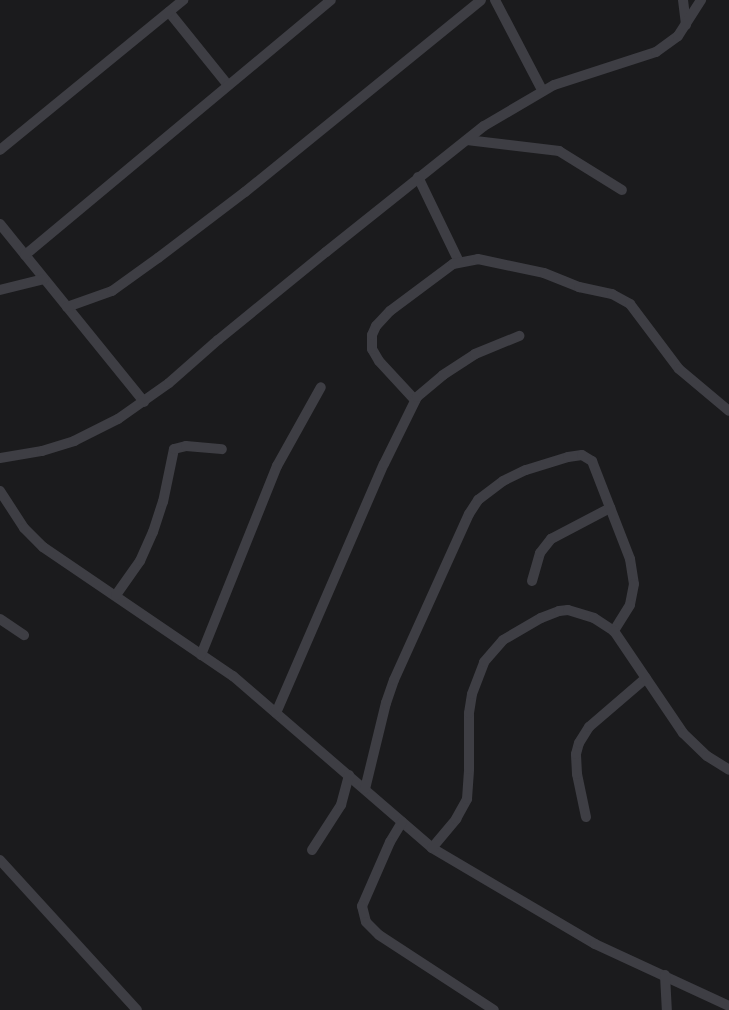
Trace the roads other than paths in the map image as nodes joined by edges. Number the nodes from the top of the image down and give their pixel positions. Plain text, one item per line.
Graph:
1 (184, 0) edge
2 (331, 0) edge
3 (481, 0) edge
4 (495, 0) edge
5 (683, 0) edge
6 (701, 0) edge
7 (168, 12) junction
8 (686, 25) junction
9 (228, 85) junction
10 (542, 90) junction
11 (466, 140) junction
12 (0, 150) edge
13 (418, 177) junction
14 (622, 190) dead end
15 (0, 224) edge
16 (25, 255) junction
17 (459, 262) junction
18 (44, 279) junction
19 (0, 290) edge
20 (67, 307) junction
21 (519, 336) dead end
22 (321, 387) dead end
23 (415, 400) junction
24 (144, 402) junction
25 (729, 411) edge
26 (222, 449) dead end
27 (0, 458) edge
28 (0, 491) edge
29 (610, 508) junction
30 (532, 580) dead end
31 (116, 595) junction
32 (0, 619) edge
33 (614, 631) junction
34 (24, 635) dead end
35 (200, 655) junction
36 (646, 678) junction
37 (276, 713) junction
38 (729, 770) edge
39 (349, 775) junction
40 (365, 789) junction
41 (586, 817) dead end
42 (402, 822) junction
43 (432, 848) junction
44 (312, 850) dead end
45 (0, 860) edge
46 (664, 976) junction
47 (729, 1006) edge
48 (137, 1010) edge
49 (494, 1010) edge
50 (667, 1010) edge

1 - 7 street
2 - 9 street
3 - 20 street
4 - 10 street
5 - 8 street
6 - 8 street
7 - 9 street
7 - 12 street
8 - 10 street
9 - 16 street
10 - 11 street
11 - 13 street
11 - 14 street
13 - 17 street
13 - 24 street
15 - 16 street
16 - 18 street
17 - 23 street
17 - 25 street
18 - 19 street
18 - 20 street
20 - 24 street
21 - 23 street
22 - 35 street
23 - 37 street
24 - 27 street
26 - 31 street
28 - 31 street
29 - 30 street
29 - 33 street
29 - 40 street
31 - 35 street
32 - 34 street
33 - 36 street
33 - 43 street
35 - 37 street
36 - 38 street
36 - 41 street
37 - 39 street
39 - 40 street
39 - 44 street
40 - 42 street
42 - 43 street
42 - 49 street
43 - 46 street
45 - 48 street
46 - 47 street
46 - 50 street

